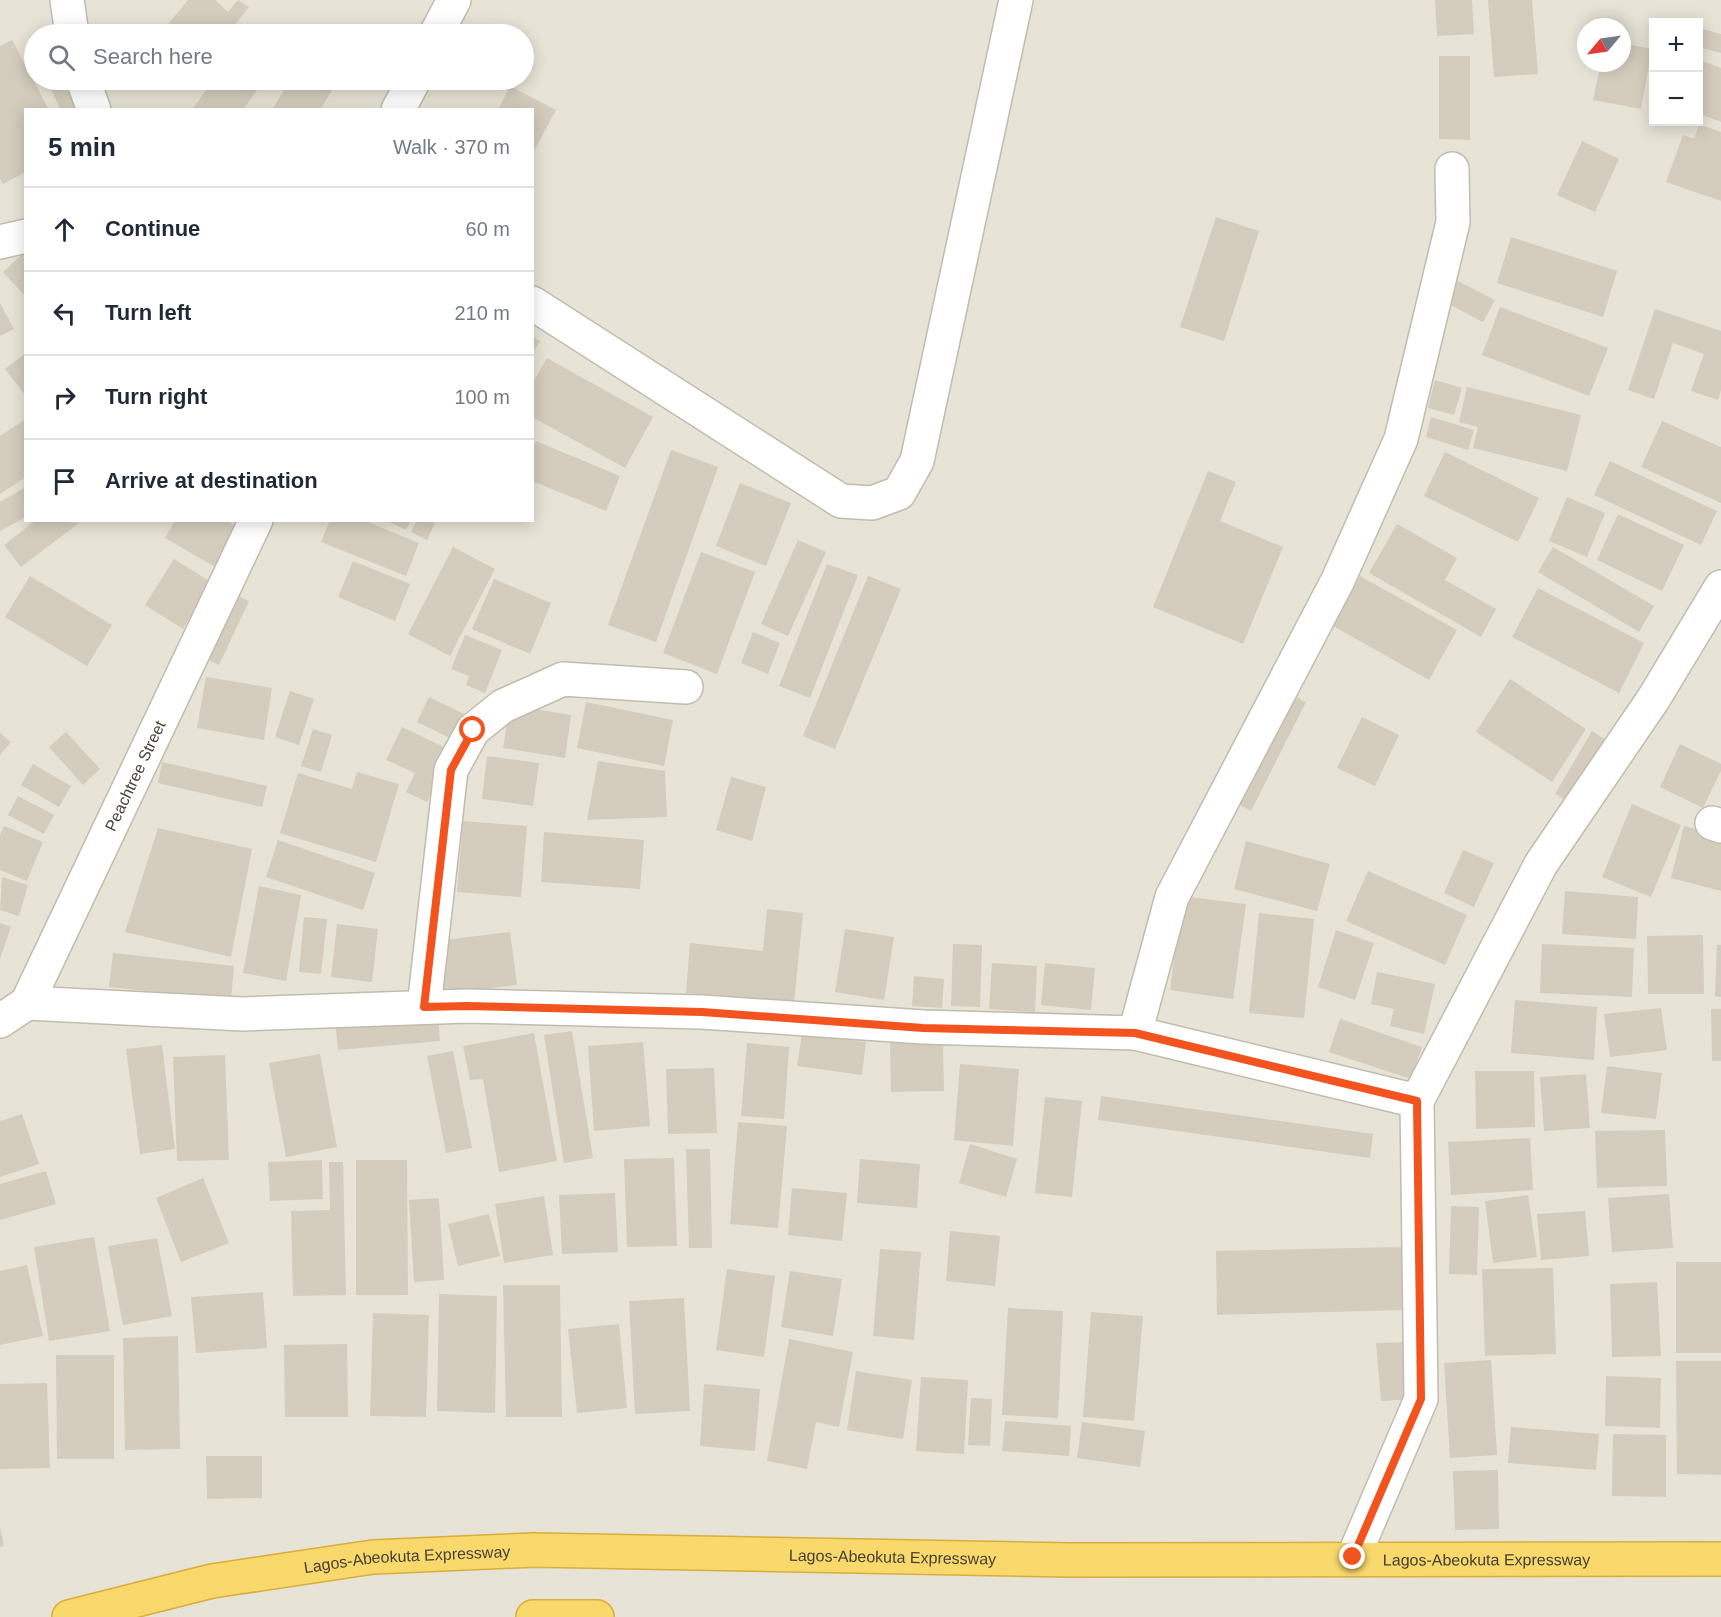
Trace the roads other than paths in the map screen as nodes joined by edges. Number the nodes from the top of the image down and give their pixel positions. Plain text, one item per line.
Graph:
1 (67, 0) edge
2 (454, 0) edge
3 (1016, 0) edge
4 (71, 24) edge
5 (441, 24) edge
6 (87, 90) edge
7 (409, 90) edge
8 (93, 108) edge
9 (399, 108) edge
10 (1452, 169) dead end
11 (24, 236) edge
12 (0, 242) edge
13 (534, 304) edge
14 (255, 522) edge
15 (1721, 587) edge
16 (686, 687) dead end
17 (27, 1003) junction
18 (424, 1007) junction
19 (0, 1021) edge
20 (1135, 1033) junction
21 (1417, 1101) junction
22 (1353, 1557) junction
23 (1721, 1559) edge
24 (69, 1617) edge
25 (533, 1617) edge
26 (597, 1617) edge

1 - 4 street
2 - 5 street
3 - 13 street
6 - 8 street
7 - 9 street
10 - 20 street
11 - 12 street
14 - 17 street, Peachtree Street
15 - 21 street
16 - 18 street
17 - 18 street
17 - 19 street
18 - 20 street
20 - 21 street
21 - 22 street
22 - 23 highway, Lagos-Abeokuta Expressway
22 - 24 highway, Lagos-Abeokuta Expressway
25 - 26 highway

